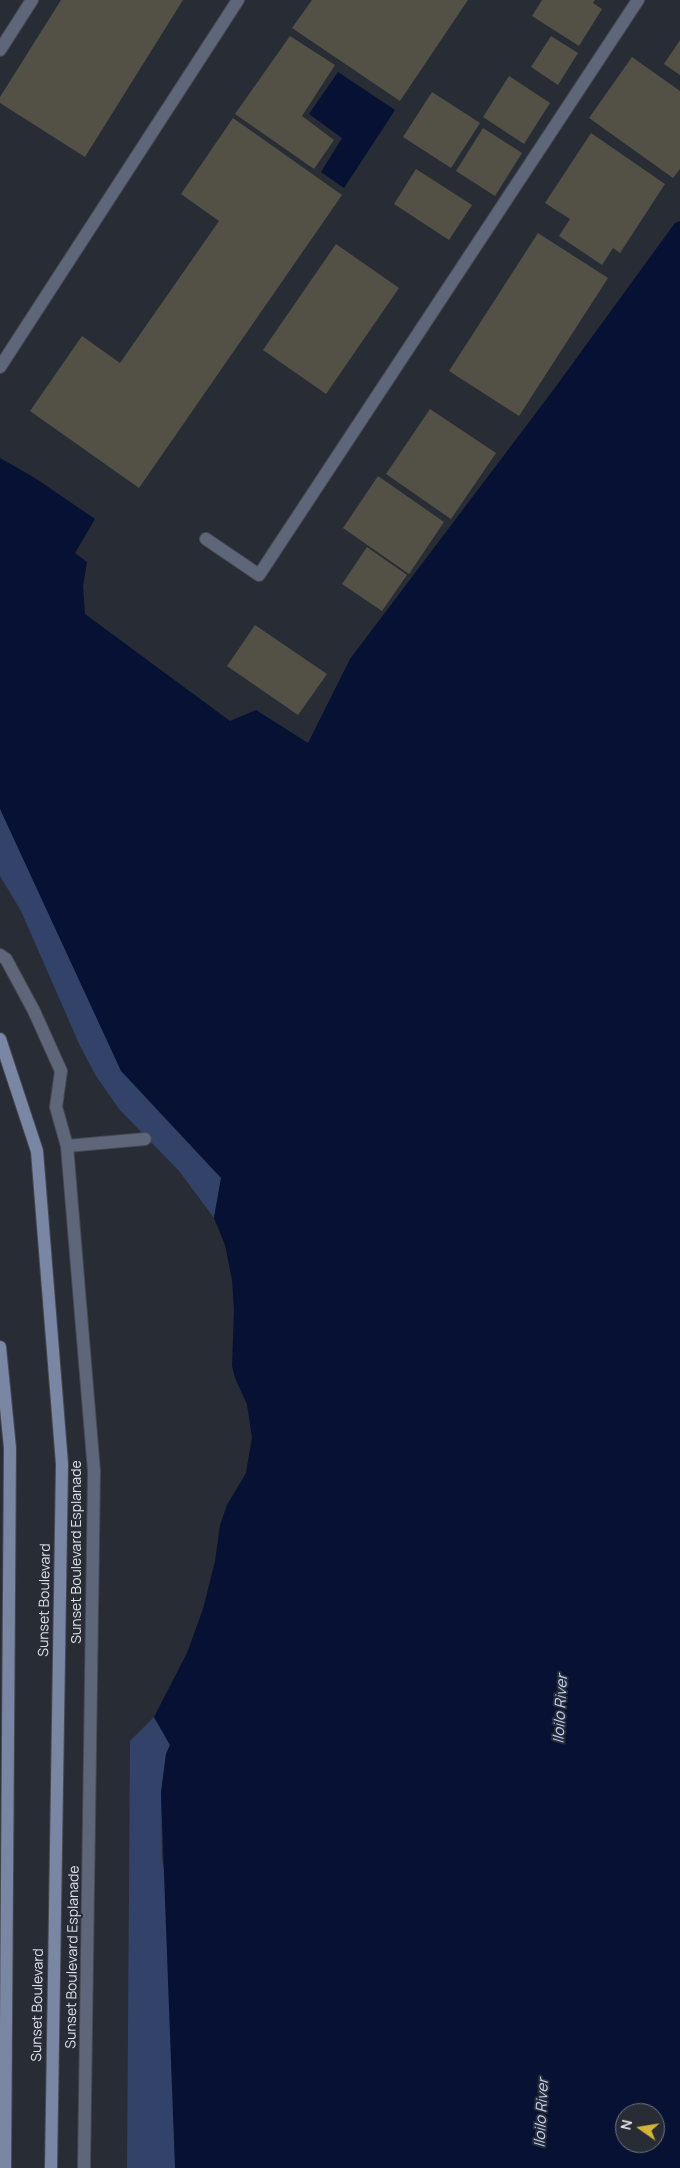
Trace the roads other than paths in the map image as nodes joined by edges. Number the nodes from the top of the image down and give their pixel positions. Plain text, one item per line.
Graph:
1 (32, 0) edge
2 (238, 0) edge
3 (638, 0) edge
4 (0, 50) edge
5 (0, 367) edge
6 (206, 540) dead end
7 (0, 955) edge
8 (0, 1039) edge
9 (145, 1139) dead end
10 (67, 1146) junction
11 (0, 1347) edge
12 (5, 2168) edge
13 (51, 2168) edge
14 (84, 2168) edge

1 - 4 street
2 - 5 street
3 - 6 street
7 - 10 street, Sunset Boulevard Esplanade
8 - 13 main road, Sunset Boulevard
9 - 10 street
10 - 14 street, Sunset Boulevard Esplanade
11 - 12 main road

